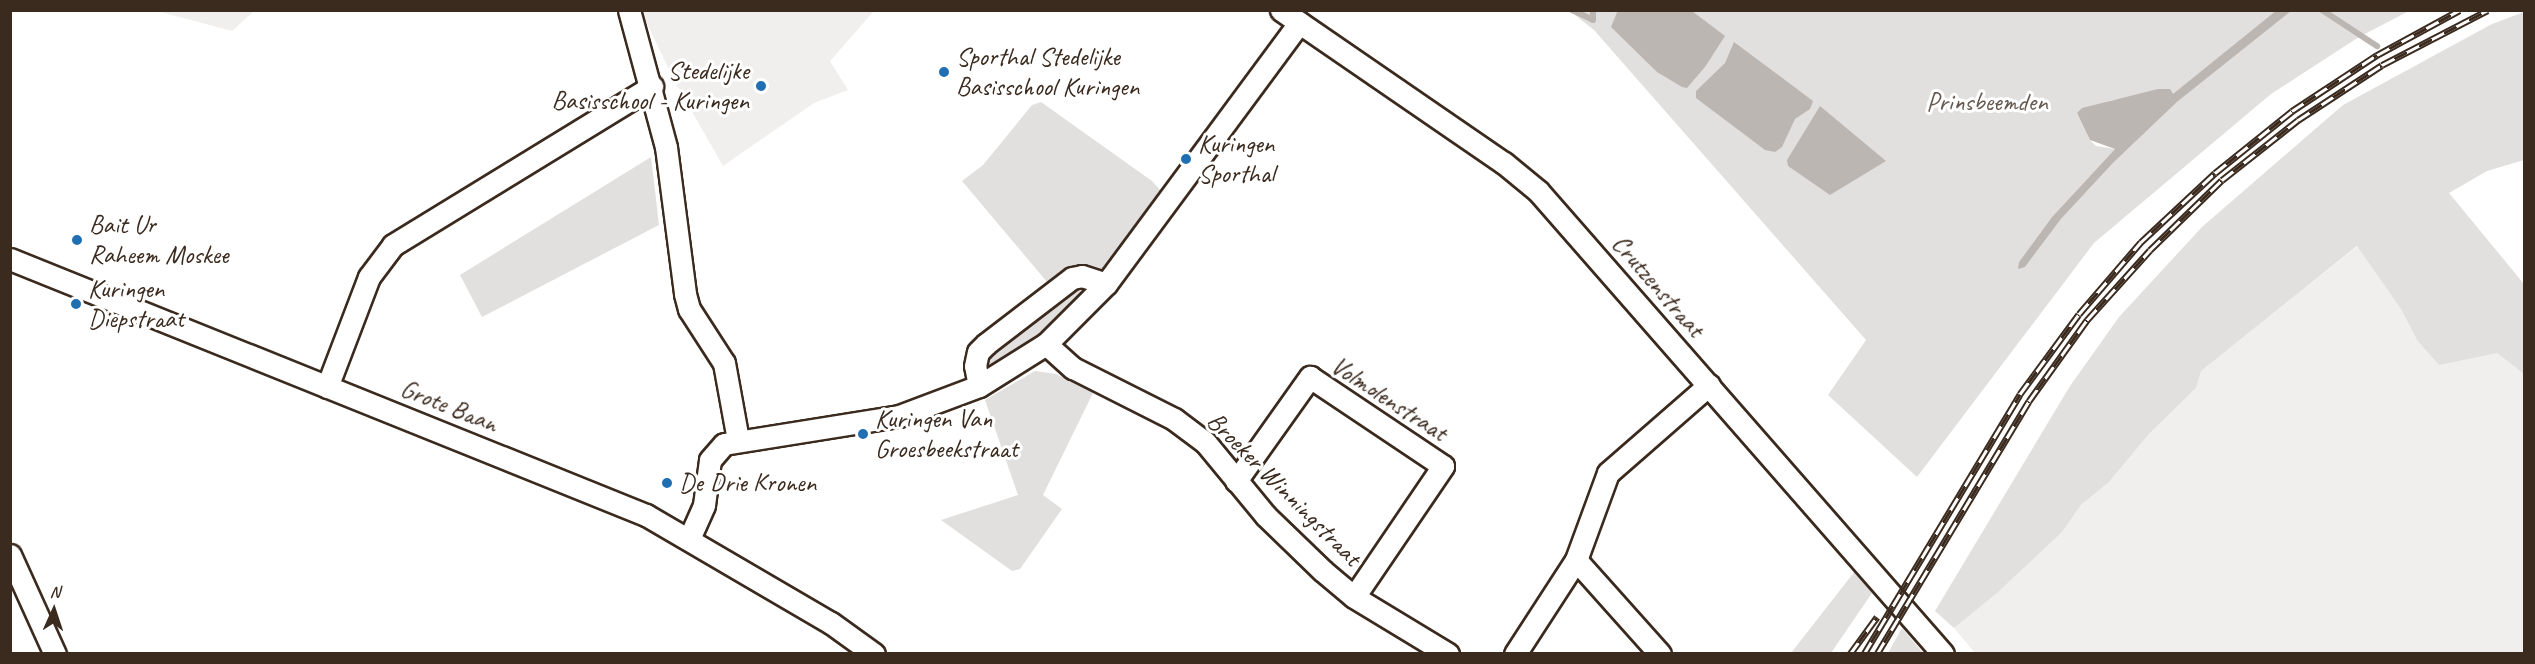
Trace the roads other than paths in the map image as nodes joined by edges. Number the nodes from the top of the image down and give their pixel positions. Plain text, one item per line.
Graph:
1 (629, 10) edge
2 (1281, 10) edge
3 (1299, 23) junction
4 (652, 86) junction
5 (10, 258) edge
6 (1106, 284) junction
7 (1046, 344) junction
8 (1708, 385) junction
9 (979, 386) junction
10 (327, 387) junction
11 (738, 440) junction
12 (1236, 481) junction
13 (689, 539) junction
14 (10, 555) edge
15 (1576, 560) junction
16 (1354, 597) junction
17 (856, 645) edge
18 (55, 654) edge
19 (874, 654) edge
20 (1448, 654) edge
21 (1515, 654) edge
22 (1660, 654) edge
23 (1943, 654) edge

1 - 4 street
2 - 3 street, Crutzenstraat
3 - 6 street
3 - 8 street, Crutzenstraat
4 - 10 street
4 - 11 street
5 - 10 street, Grote Baan
6 - 7 street
6 - 9 street
7 - 9 street
7 - 12 street, Broeker Winningstraat
8 - 15 street
8 - 23 street, Crutzenstraat
9 - 11 street
10 - 13 street, Grote Baan
11 - 13 street
12 - 16 street, Broeker Winningstraat
12 - 16 street, Volmolenstraat
13 - 17 street, Grote Baan
14 - 18 street
15 - 21 street
15 - 22 street
16 - 20 street, Broeker Winningstraat
17 - 19 street, Grote Baan

